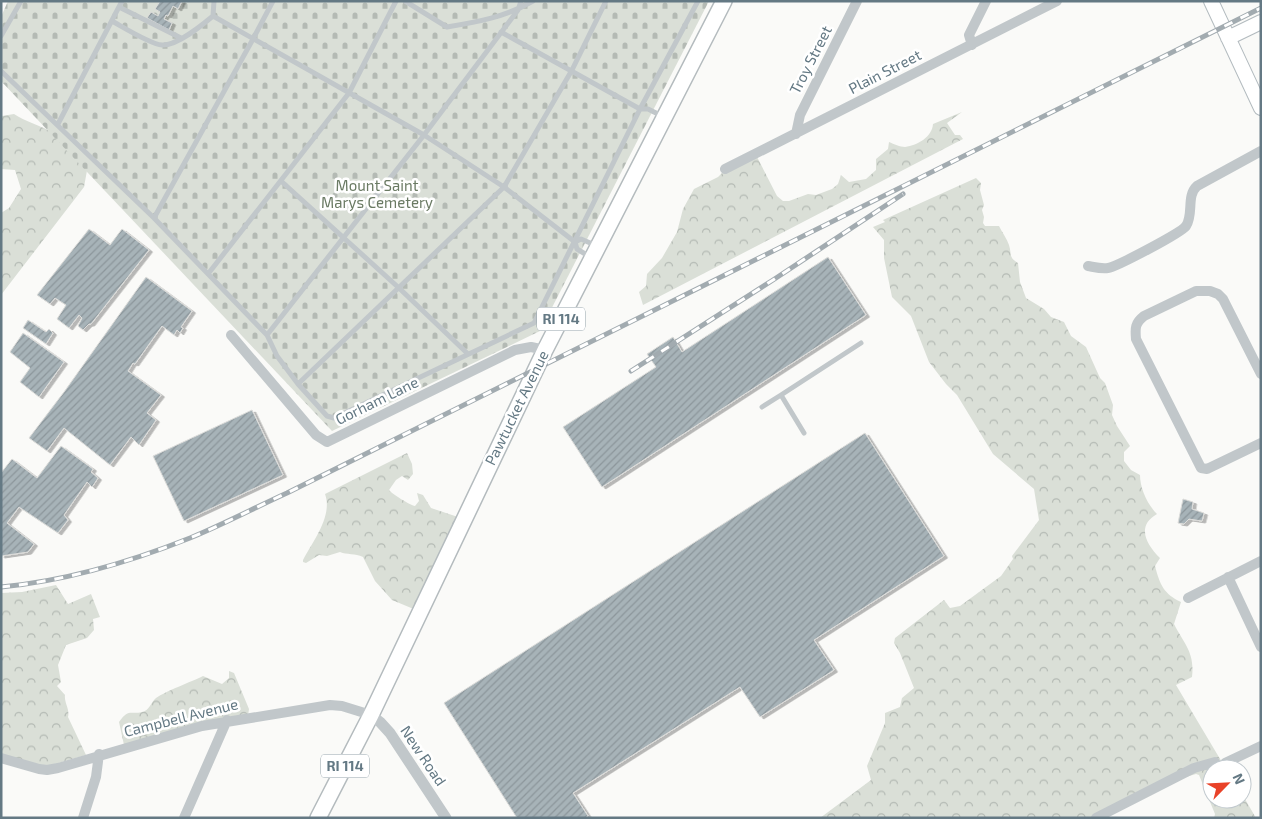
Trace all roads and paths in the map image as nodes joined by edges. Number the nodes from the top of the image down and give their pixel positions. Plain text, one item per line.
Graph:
1 (21, 1) edge
2 (122, 1) edge
3 (214, 1) edge
4 (273, 1) edge
5 (396, 1) edge
6 (405, 1) edge
7 (521, 1) edge
8 (533, 1) edge
9 (606, 1) edge
10 (698, 1) edge
11 (724, 1) edge
12 (857, 1) edge
13 (986, 1) edge
14 (1057, 1) edge
15 (1211, 1) edge
16 (118, 7) junction
17 (518, 10) junction
18 (213, 16) junction
19 (112, 21) junction
20 (1261, 22) edge
21 (501, 32) junction
22 (1, 36) edge
23 (181, 38) junction
24 (1228, 38) junction
25 (253, 39) junction
26 (972, 45) junction
27 (572, 70) junction
28 (1, 71) edge
29 (350, 93) junction
30 (1259, 100) edge
31 (640, 109) junction
32 (665, 117) junction
33 (58, 124) junction
34 (796, 134) junction
35 (424, 136) junction
36 (1261, 151) edge
37 (725, 169) dead end
38 (280, 181) junction
39 (504, 187) junction
40 (154, 218) junction
41 (344, 238) junction
42 (575, 242) junction
43 (595, 253) junction
44 (1088, 266) dead end
45 (208, 274) junction
46 (399, 288) junction
47 (231, 335) dead end
48 (267, 335) junction
49 (861, 343) dead end
50 (545, 350) junction
51 (468, 354) junction
52 (1261, 374) edge
53 (298, 384) junction
54 (781, 395) junction
55 (762, 407) dead end
56 (804, 433) dead end
57 (1261, 443) edge
58 (1261, 561) edge
59 (1228, 577) junction
60 (1188, 598) dead end
61 (1261, 647) edge
62 (371, 715) junction
63 (227, 720) junction
64 (1261, 746) edge
65 (100, 754) junction
66 (1, 758) edge
67 (83, 818) edge
68 (184, 818) edge
69 (318, 818) edge
70 (446, 818) edge
71 (1096, 818) edge

1 - 22 lane
2 - 16 lane
3 - 18 lane
4 - 25 lane
5 - 29 lane
6 - 17 lane
7 - 17 lane
8 - 17 lane
9 - 27 lane
10 - 31 lane
11 - 32 main road, Pawtucket Avenue / RI 114
12 - 34 street, Troy Street
13 - 26 street
14 - 26 street, Plain Street
15 - 24 main road
16 - 19 lane
16 - 23 lane
17 - 21 lane
18 - 23 lane
18 - 25 lane
19 - 23 lane
19 - 33 lane
20 - 24 main road
21 - 27 lane
21 - 35 lane
24 - 30 main road
25 - 29 lane
25 - 40 lane
26 - 34 street, Plain Street
27 - 31 lane
27 - 39 lane
28 - 33 lane
29 - 35 lane
29 - 38 lane
31 - 32 lane
31 - 42 lane
32 - 43 main road, Pawtucket Avenue / RI 114
33 - 40 lane
34 - 37 street, Plain Street
35 - 39 lane
35 - 41 lane
36 - 44 street
38 - 41 lane
38 - 45 lane
39 - 42 lane
39 - 46 lane
40 - 45 lane
41 - 46 lane
41 - 48 lane
42 - 43 lane
42 - 43 lane
42 - 51 lane
43 - 50 main road, Pawtucket Avenue / RI 114
45 - 48 lane
46 - 51 lane
46 - 53 lane
47 - 50 street, Gorham Lane
48 - 53 lane
49 - 54 lane
50 - 62 main road, Pawtucket Avenue / RI 114
51 - 53 lane
52 - 57 street
54 - 55 lane
54 - 56 lane
58 - 59 street
59 - 60 street
59 - 61 street
62 - 63 street, Campbell Avenue
62 - 69 main road, Pawtucket Avenue / RI 114
62 - 70 street, New Road
63 - 65 street, Campbell Avenue
63 - 68 street
64 - 71 street
65 - 66 street, Campbell Avenue
65 - 67 street

